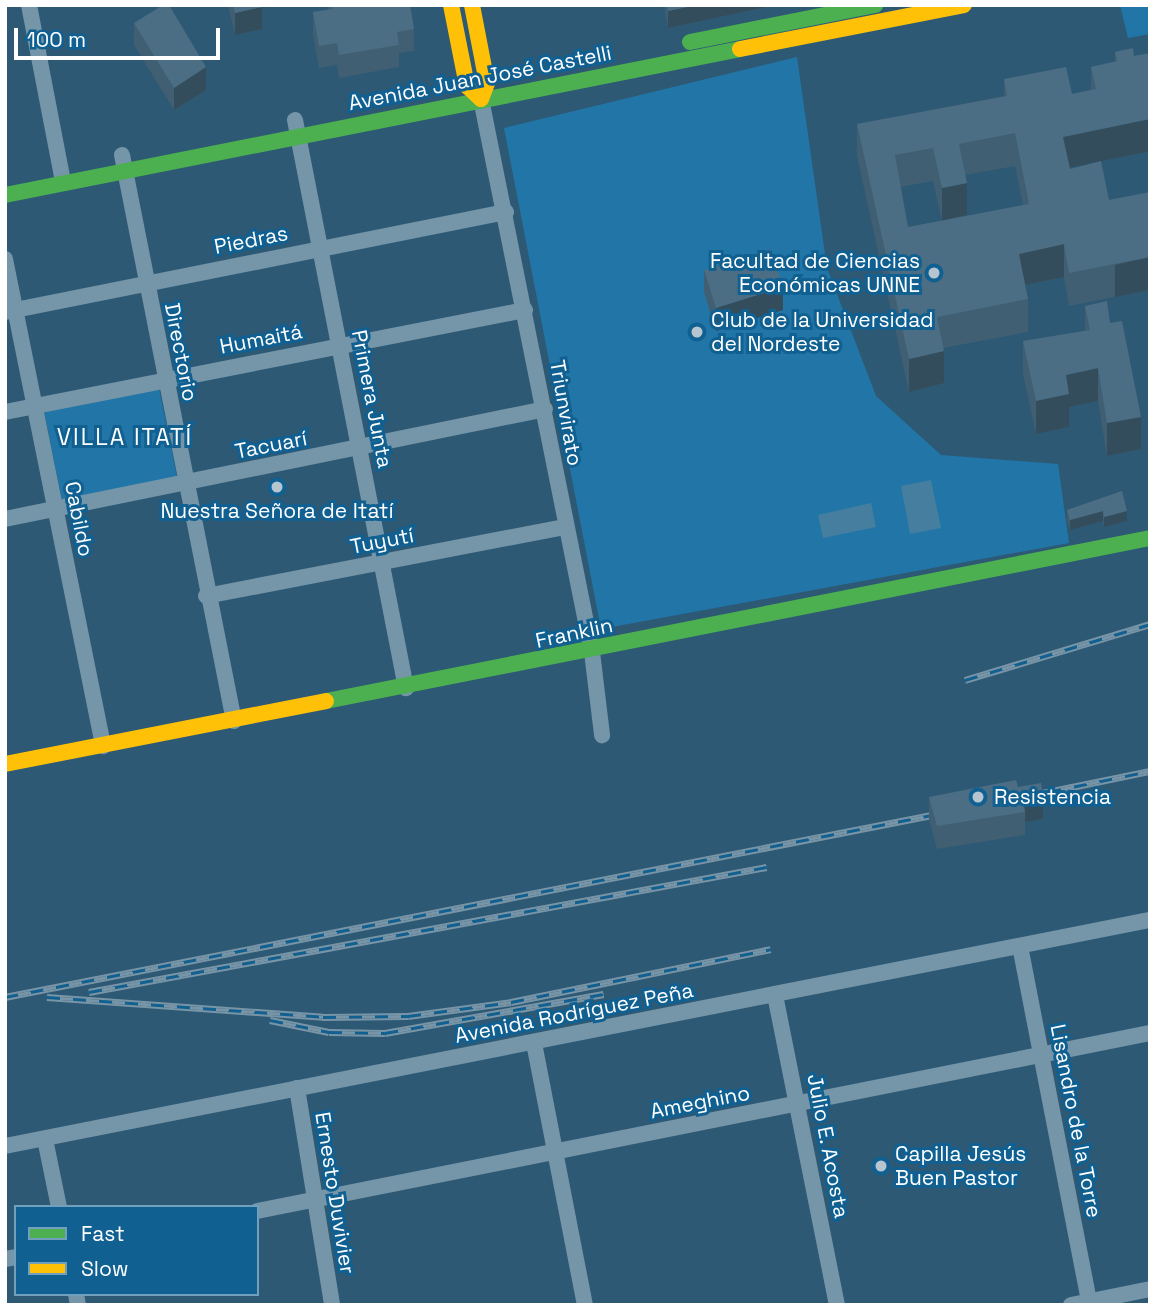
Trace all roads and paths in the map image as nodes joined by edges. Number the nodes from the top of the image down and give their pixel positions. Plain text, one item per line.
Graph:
1 (29, 5) edge
2 (451, 5) edge
3 (472, 5) edge
4 (875, 5) edge
5 (964, 5) edge
6 (467, 86) junction
7 (484, 91) junction
8 (297, 127) junction
9 (123, 163) junction
10 (61, 174) junction
11 (5, 178) edge
12 (5, 195) edge
13 (506, 212) junction
14 (320, 248) junction
15 (5, 259) edge
16 (146, 282) junction
17 (525, 310) junction
18 (11, 311) edge
19 (341, 345) junction
20 (166, 379) junction
21 (35, 407) junction
22 (545, 410) junction
23 (5, 412) edge
24 (360, 449) junction
25 (185, 483) junction
26 (56, 509) junction
27 (5, 519) edge
28 (565, 527) junction
29 (1150, 538) edge
30 (382, 563) junction
31 (206, 596) junction
32 (592, 652) junction
33 (405, 688) junction
34 (234, 721) junction
35 (602, 735) dead end
36 (103, 746) junction
37 (5, 764) edge
38 (1150, 920) edge
39 (1020, 946) junction
40 (775, 995) junction
41 (1150, 1033) edge
42 (534, 1043) junction
43 (1041, 1054) junction
44 (297, 1088) junction
45 (799, 1104) junction
46 (45, 1139) junction
47 (5, 1146) edge
48 (556, 1151) junction
49 (312, 1200) junction
50 (59, 1205) edge
51 (259, 1211) edge
52 (1150, 1289) edge
53 (1090, 1303) edge
54 (332, 1305) edge
55 (584, 1305) edge
56 (837, 1305) edge
57 (1071, 1305) edge

1 - 10 street
2 - 6 main road
3 - 7 main road
4 - 7 main road, Avenida Juan José Castelli
5 - 7 main road, Avenida Juan José Castelli
6 - 7 main road, Avenida Juan José Castelli
6 - 8 main road, Avenida Juan José Castelli
7 - 8 main road, Avenida Juan José Castelli
7 - 13 street, Triunvirato
8 - 9 main road, Avenida Juan José Castelli
8 - 14 street, Primera Junta
9 - 10 main road, Avenida Juan José Castelli
9 - 16 street, Directorio
10 - 11 main road, Avenida Juan José Castelli
10 - 12 main road, Avenida Juan José Castelli
13 - 14 street, Piedras
13 - 17 street, Triunvirato
14 - 16 street, Piedras
14 - 19 street, Primera Junta
15 - 18 street, Cabildo
16 - 18 street, Piedras
16 - 20 street, Directorio
17 - 19 street, Humaitá
17 - 22 street, Triunvirato
18 - 21 street, Cabildo
19 - 20 street, Humaitá
19 - 24 street, Primera Junta
20 - 21 street, Humaitá
20 - 25 street, Directorio
21 - 23 street, Humaitá
21 - 26 street, Cabildo
22 - 24 street, Tacuarí
22 - 28 street, Triunvirato
24 - 25 street, Tacuarí
24 - 30 street, Primera Junta
25 - 26 street, Tacuarí
25 - 31 street, Directorio
26 - 27 street, Tacuarí
26 - 36 street, Cabildo
28 - 30 street, Tuyutí
28 - 32 street, Triunvirato
29 - 32 main road, Franklin
30 - 31 street, Tuyutí
30 - 33 street, Primera Junta
31 - 34 street, Directorio
32 - 33 main road, Franklin
32 - 35 street, Triunvirato
33 - 34 main road, Franklin
34 - 36 main road, Franklin
36 - 37 main road, Franklin
38 - 39 street, Avenida Rodríguez Peña
39 - 40 street, Avenida Rodríguez Peña
39 - 43 street, Lisandro de la Torre
40 - 42 street, Avenida Rodríguez Peña
40 - 45 street, Julio E. Acosta
41 - 43 street, Ameghino
42 - 44 street, Avenida Rodríguez Peña
42 - 48 street
43 - 45 street, Ameghino
43 - 53 street, Lisandro de la Torre
44 - 46 street, Avenida Rodríguez Peña
44 - 49 street, Ernesto Duvivier
45 - 48 street, Ameghino
45 - 56 street, Julio E. Acosta
46 - 47 street, Avenida Rodríguez Peña
46 - 50 street
48 - 49 street, Ameghino
48 - 55 street
49 - 51 street, Ameghino
49 - 54 street, Ernesto Duvivier
52 - 53 street
53 - 57 street

